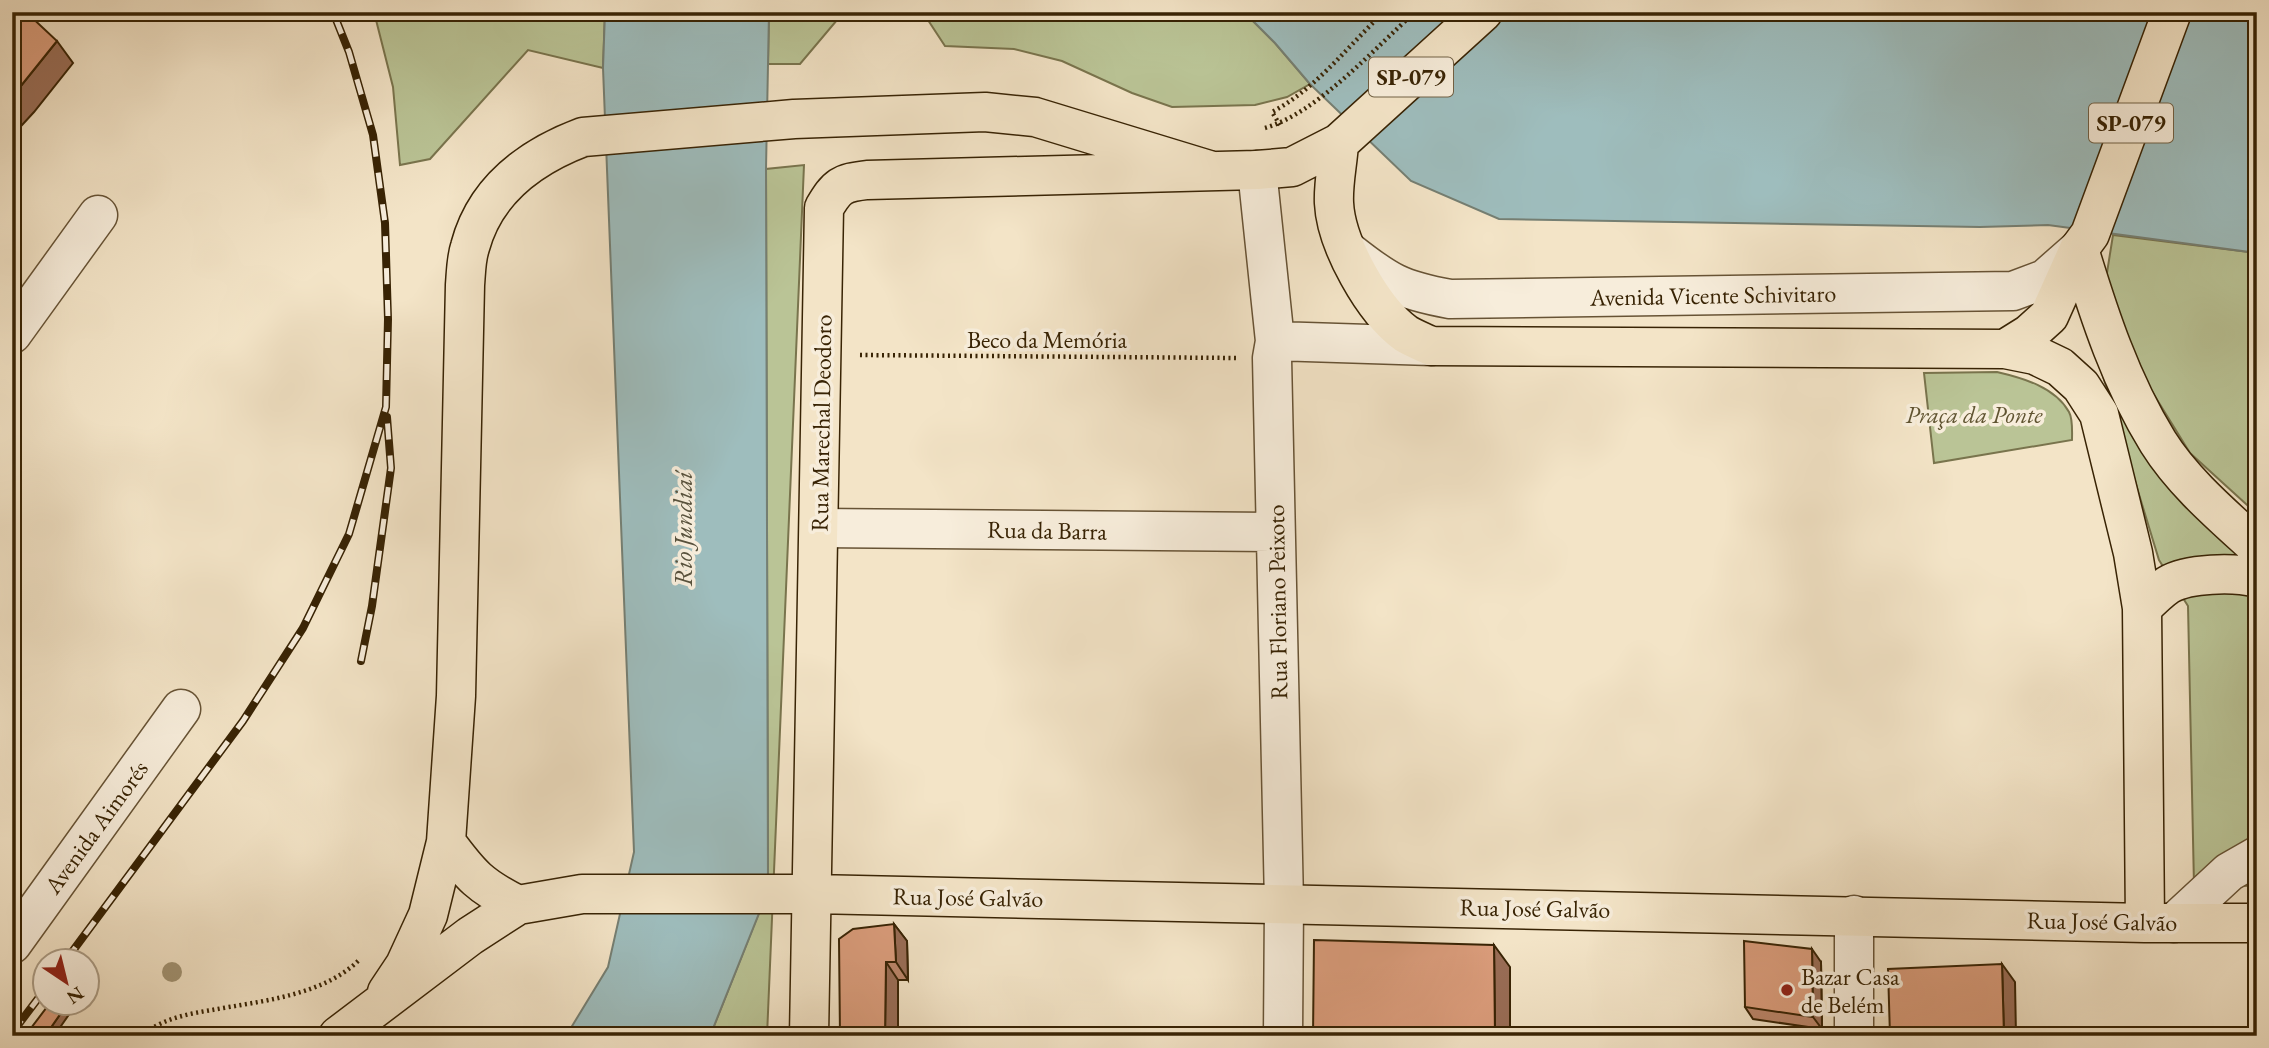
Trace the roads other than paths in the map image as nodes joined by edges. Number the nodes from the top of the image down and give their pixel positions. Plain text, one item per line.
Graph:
1 (1483, 12) edge
2 (2172, 12) edge
3 (1339, 143) junction
4 (1209, 170) junction
5 (1256, 170) junction
6 (98, 215) dead end
7 (2085, 241) junction
8 (1348, 251) junction
9 (12, 334) edge
10 (1431, 346) junction
11 (2005, 349) junction
12 (1273, 350) junction
13 (819, 528) junction
14 (1275, 532) junction
15 (2257, 547) edge
16 (2257, 578) edge
17 (2142, 608) junction
18 (181, 709) dead end
19 (446, 842) junction
20 (2257, 856) edge
21 (799, 894) junction
22 (1284, 903) junction
23 (518, 905) junction
24 (1854, 915) junction
25 (2160, 923) junction
26 (2257, 923) edge
27 (12, 944) edge
28 (378, 1005) junction
29 (338, 1036) edge
30 (809, 1036) edge
31 (1283, 1036) edge
32 (1854, 1036) edge

1 - 3 main road, SP-079
2 - 7 main road, SP-079
3 - 5 main road, Rua Marechal Deodoro
3 - 8 main road
4 - 5 main road, Rua Marechal Deodoro
4 - 13 main road, Rua Marechal Deodoro
4 - 19 main road, Rua Marechal Deodoro
5 - 12 street, Rua Floriano Peixoto
6 - 9 street
7 - 8 street, Avenida Vicente Schivitaro
7 - 11 main road
7 - 15 main road
8 - 10 main road
10 - 11 main road, Avenida Vicente Schivitaro
10 - 12 street, Avenida Vicente Schivitaro
11 - 17 main road, Avenida Vicente Schivitaro
12 - 14 street, Rua Floriano Peixoto
13 - 14 street, Rua da Barra
13 - 21 main road, Rua Marechal Deodoro
14 - 22 street, Rua Floriano Peixoto
16 - 17 main road
17 - 25 main road, Avenida Vicente Schivitaro
18 - 27 street, Avenida Aimorés
19 - 23 main road
19 - 28 main road, Rua Marechal Deodoro
20 - 25 street
21 - 22 main road, Rua José Galvão
21 - 23 main road, Rua José Galvão
21 - 30 main road, Rua Marechal Deodoro
22 - 24 main road, Rua José Galvão
22 - 31 street, Rua Floriano Peixoto
23 - 28 main road
24 - 25 main road, Rua José Galvão
24 - 32 street
25 - 26 main road, Rua José Galvão
28 - 29 main road

